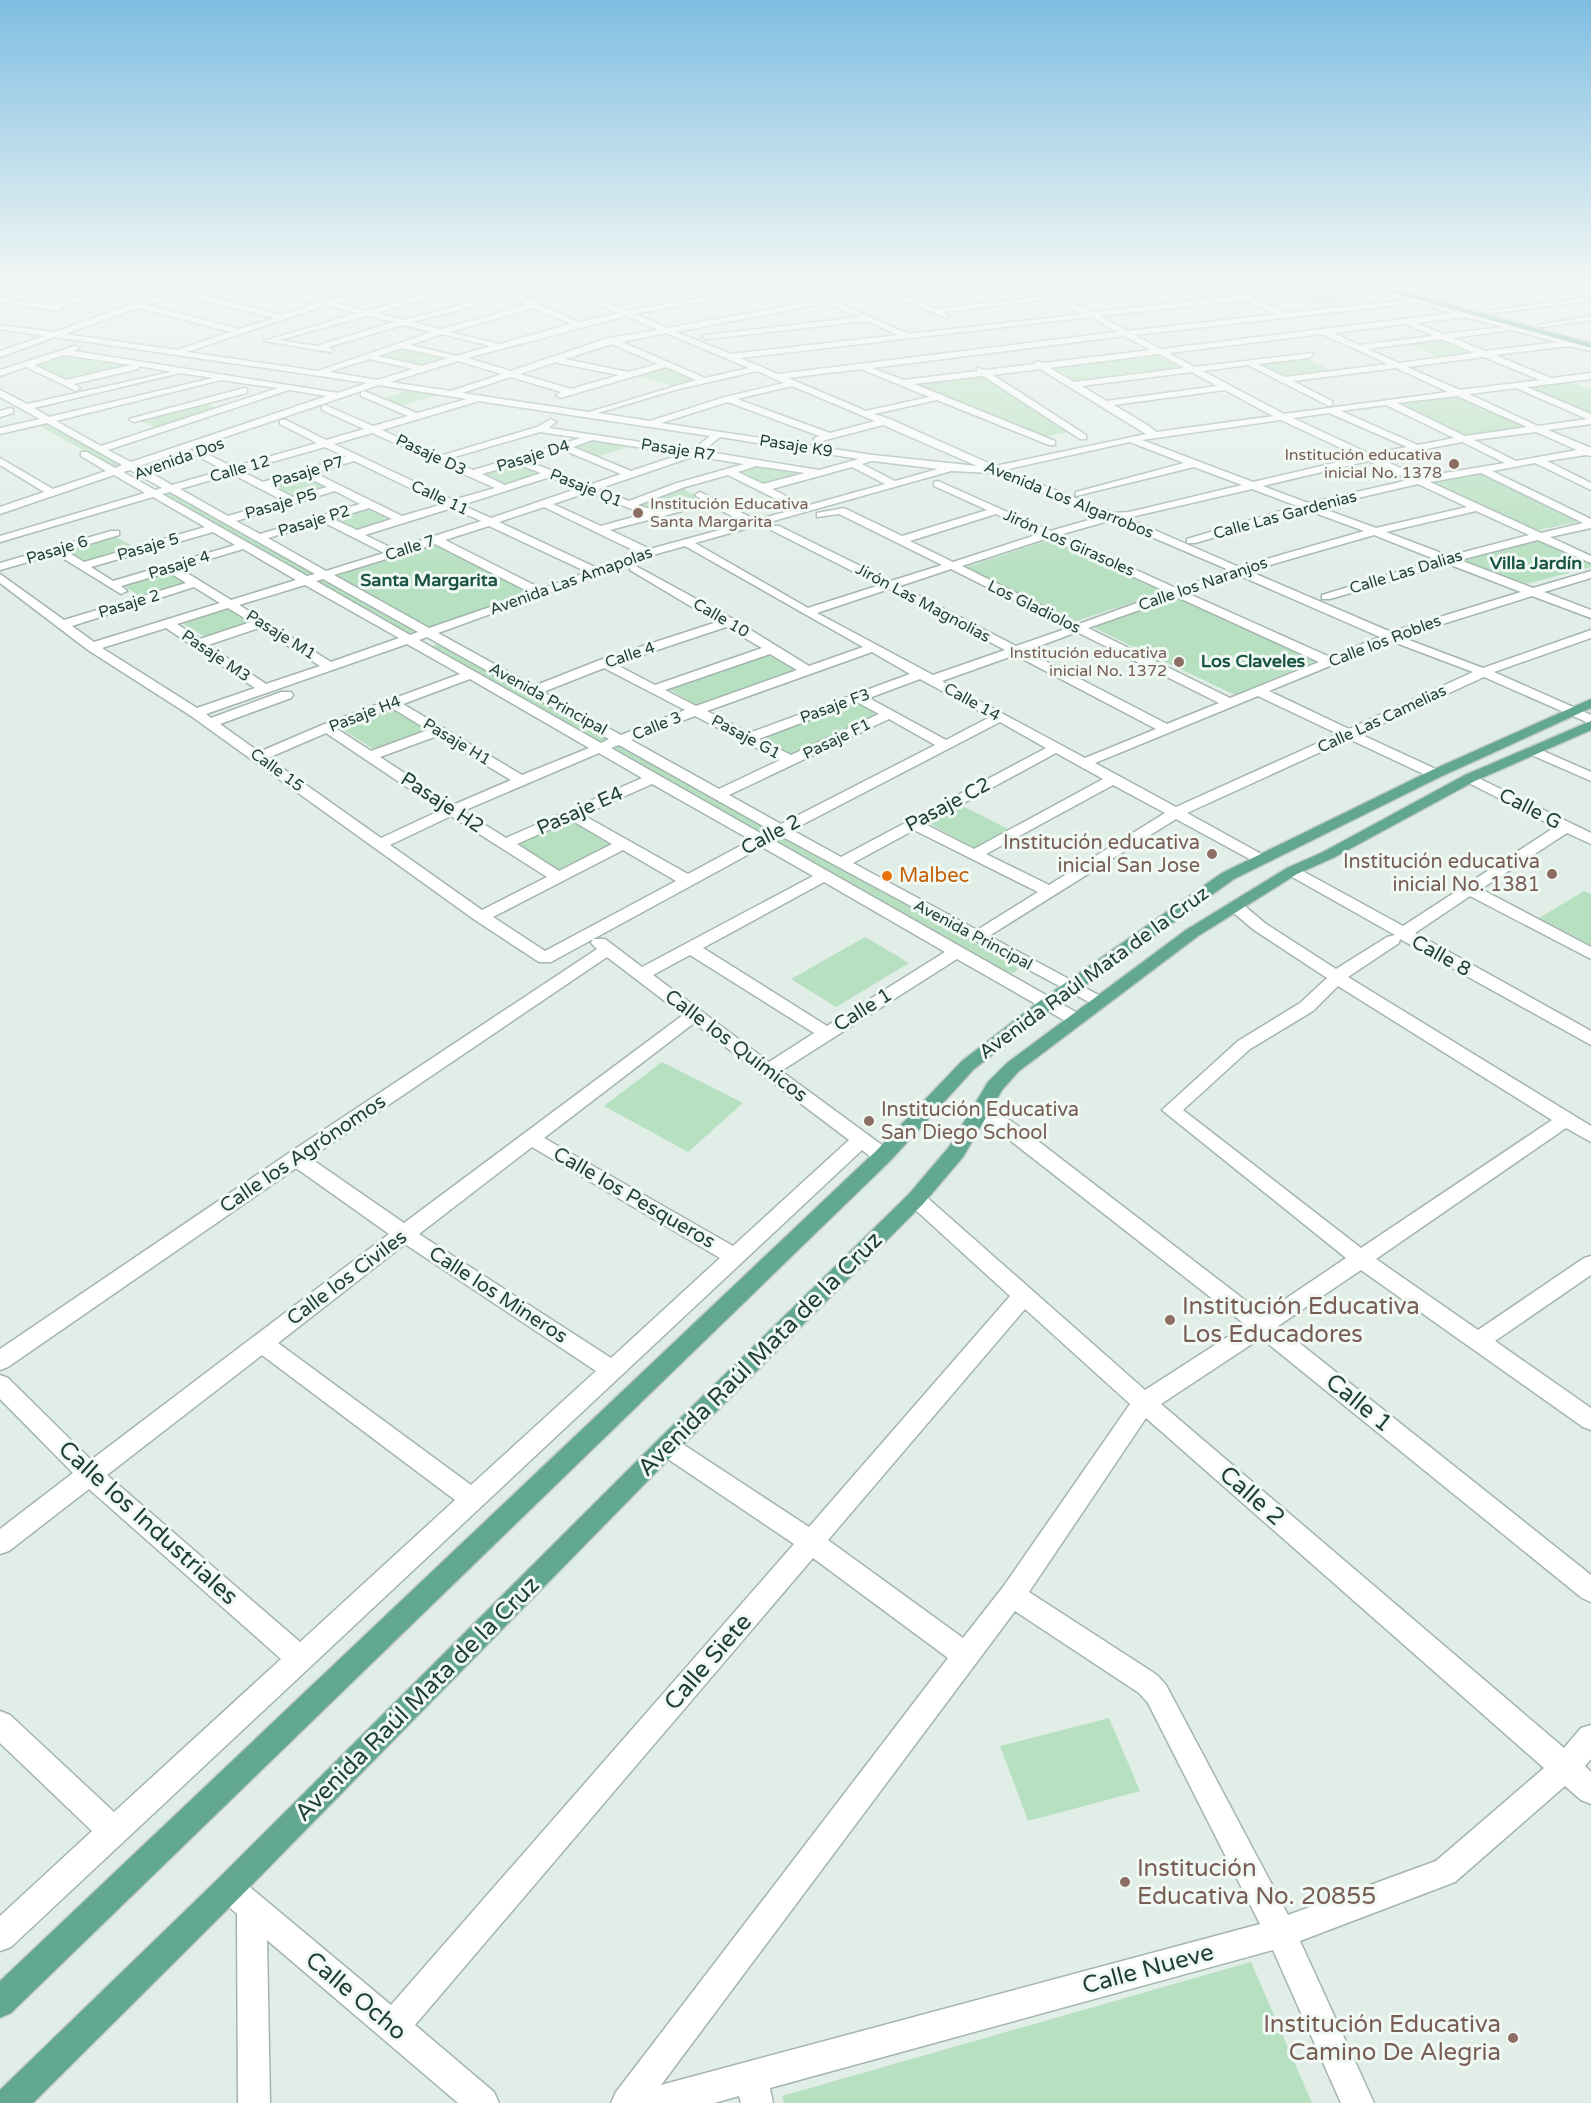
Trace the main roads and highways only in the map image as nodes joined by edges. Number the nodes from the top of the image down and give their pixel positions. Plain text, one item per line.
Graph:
1 (1589, 704) edge
2 (1591, 725) edge
3 (0, 2002) edge
4 (10, 2103) edge

1 - 3 main road, Avenida Raúl Mata de la Cruz
2 - 4 main road, Avenida Raúl Mata de la Cruz

